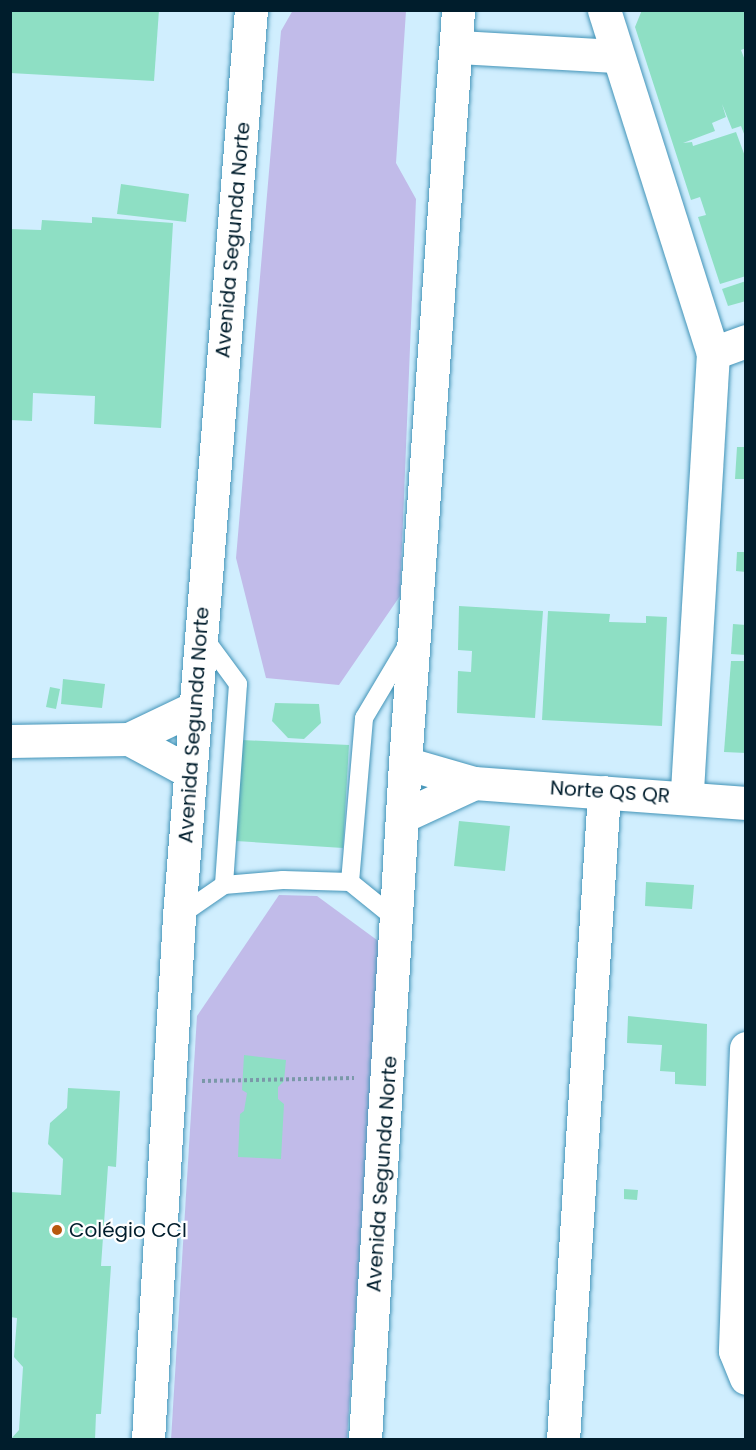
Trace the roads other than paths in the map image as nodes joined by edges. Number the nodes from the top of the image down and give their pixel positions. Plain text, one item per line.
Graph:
1 (441, 10) edge
2 (458, 10) edge
3 (604, 10) edge
4 (252, 12) edge
5 (458, 47) junction
6 (616, 56) junction
7 (746, 341) edge
8 (713, 353) junction
9 (200, 633) junction
10 (414, 633) junction
11 (194, 708) junction
12 (129, 739) junction
13 (10, 741) edge
14 (405, 763) junction
15 (190, 772) junction
16 (474, 783) junction
17 (604, 792) junction
18 (687, 797) junction
19 (746, 803) edge
20 (403, 816) junction
21 (350, 882) junction
22 (224, 885) junction
23 (179, 916) junction
24 (397, 920) junction
25 (745, 1060) edge
26 (742, 1360) edge
27 (148, 1440) edge
28 (365, 1440) edge
29 (563, 1440) edge

1 - 5 main road
2 - 5 main road, Avenida Segunda Norte
3 - 6 main road
4 - 9 main road, Avenida Segunda Norte
5 - 6 main road
5 - 10 main road, Avenida Segunda Norte
6 - 8 main road
7 - 8 main road
8 - 18 main road
9 - 11 main road, Avenida Segunda Norte
9 - 22 lane
10 - 14 main road, Avenida Segunda Norte
10 - 21 lane
11 - 12 main road
11 - 15 main road, Avenida Segunda Norte
12 - 13 main road
12 - 15 main road
14 - 16 main road, Norte QS QR
14 - 20 main road, Avenida Segunda Norte
15 - 23 main road, Avenida Segunda Norte
16 - 17 main road, Norte QS QR
16 - 20 main road, Norte QS QR
17 - 18 main road, Norte QS QR
17 - 29 main road
18 - 19 main road, Norte QS QR
20 - 24 main road, Avenida Segunda Norte
21 - 22 lane
21 - 24 lane
22 - 23 lane
23 - 27 main road, Avenida Segunda Norte
24 - 28 main road, Avenida Segunda Norte
25 - 26 main road

